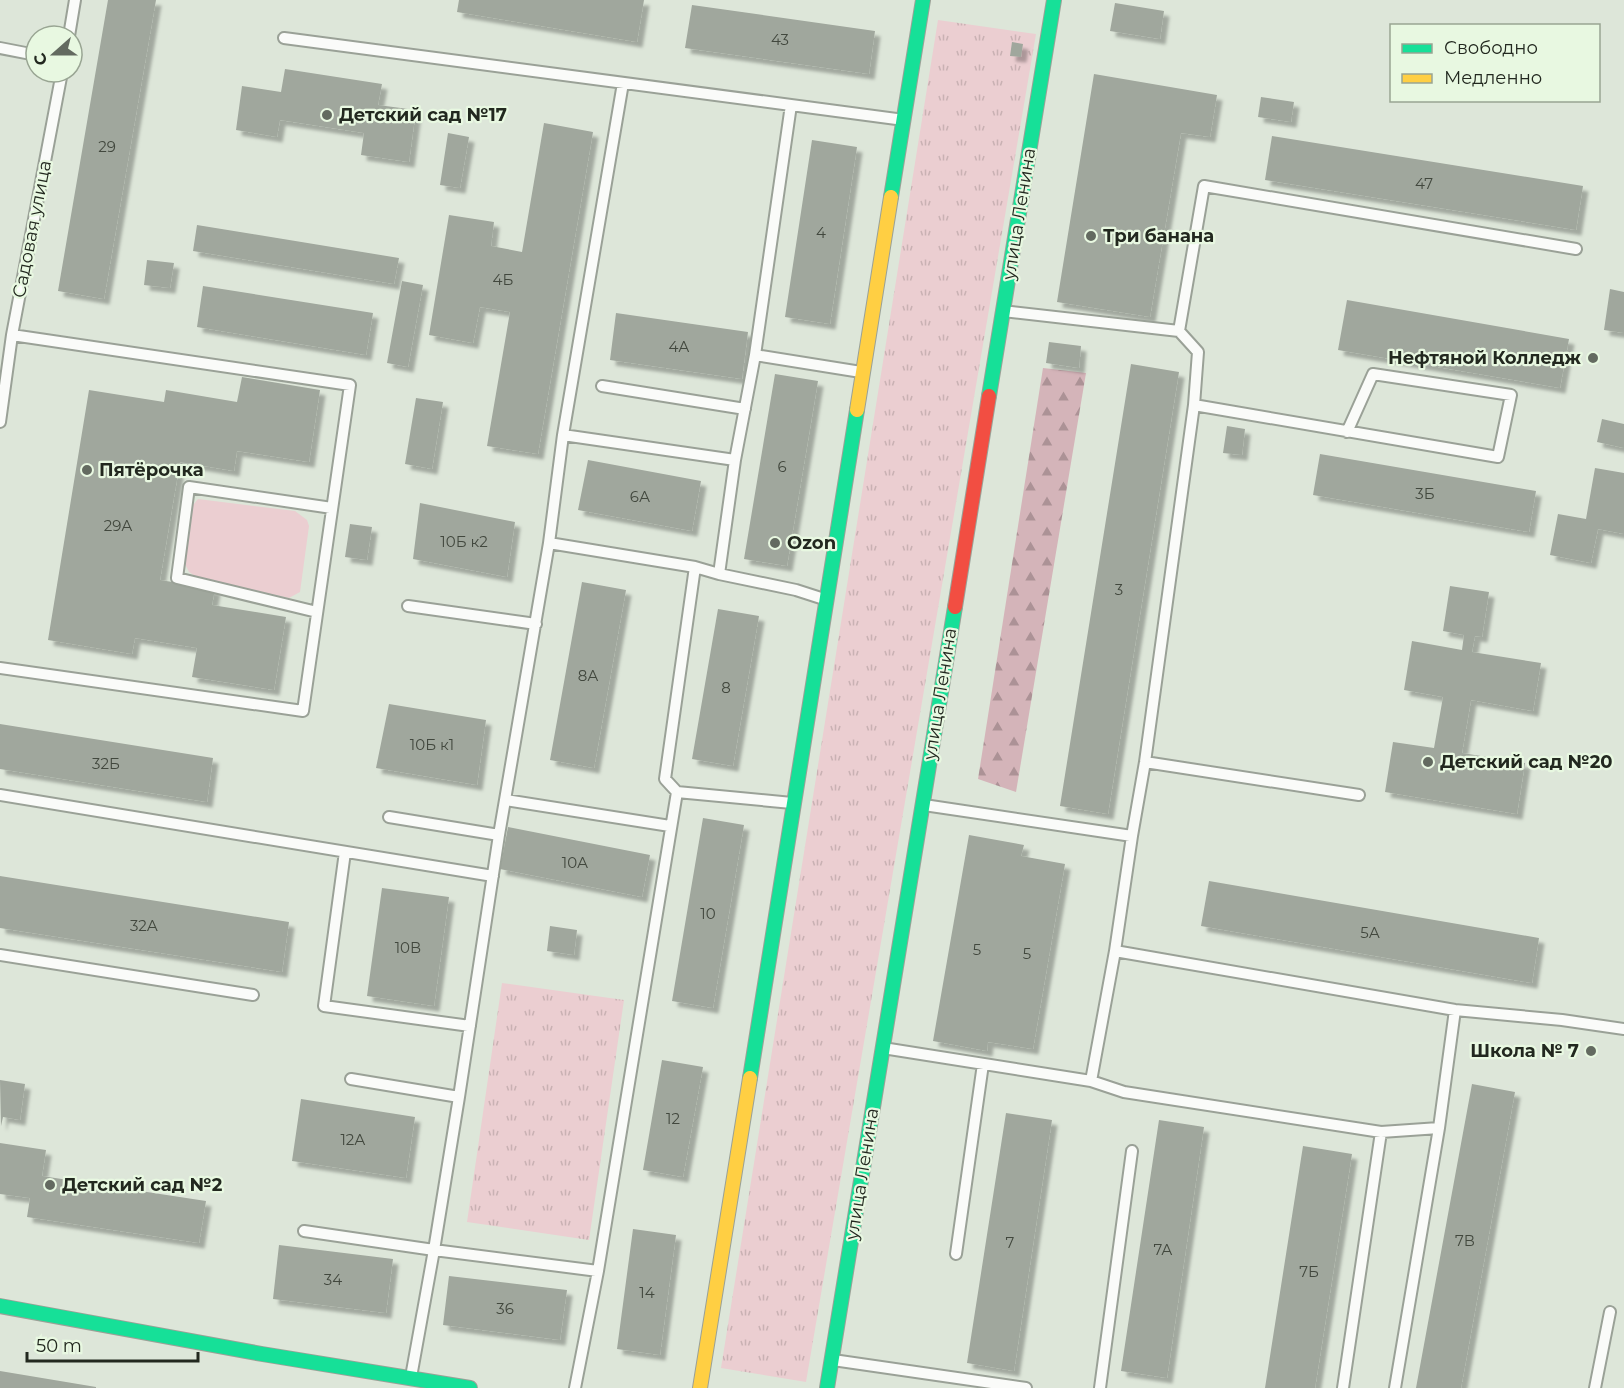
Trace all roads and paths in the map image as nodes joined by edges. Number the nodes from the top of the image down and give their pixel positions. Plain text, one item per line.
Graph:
1 (75, 0) edge
2 (923, 0) edge
3 (1054, 0) edge
4 (71, 24) edge
5 (284, 38) dead end
6 (0, 48) edge
7 (24, 53) edge
8 (623, 83) junction
9 (60, 84) edge
10 (791, 105) junction
11 (904, 120) junction
12 (1576, 249) dead end
13 (1003, 311) junction
14 (1179, 331) junction
15 (12, 335) junction
16 (755, 355) junction
17 (864, 373) junction
18 (602, 386) dead end
19 (1194, 405) junction
20 (745, 409) junction
21 (0, 422) edge
22 (1347, 432) junction
23 (563, 435) junction
24 (735, 460) junction
25 (332, 508) junction
26 (549, 543) junction
27 (695, 567) junction
28 (719, 574) junction
29 (827, 600) junction
30 (408, 606) dead end
31 (317, 612) junction
32 (536, 624) junction
33 (0, 668) edge
34 (1145, 762) junction
35 (677, 792) junction
36 (0, 795) edge
37 (1359, 795) dead end
38 (506, 800) junction
39 (794, 803) junction
40 (922, 805) junction
41 (389, 817) dead end
42 (670, 826) junction
43 (499, 835) junction
44 (1132, 836) junction
45 (345, 852) junction
46 (493, 876) junction
47 (1115, 951) junction
48 (0, 955) edge
49 (253, 995) dead end
50 (1455, 1010) junction
51 (470, 1026) junction
52 (1624, 1029) edge
53 (882, 1048) junction
54 (983, 1064) junction
55 (351, 1079) dead end
56 (1091, 1081) junction
57 (459, 1097) junction
58 (1439, 1128) junction
59 (1381, 1132) junction
60 (1132, 1151) dead end
61 (304, 1231) dead end
62 (434, 1250) junction
63 (956, 1254) dead end
64 (598, 1271) junction
65 (0, 1306) edge
66 (1610, 1312) dead end
67 (831, 1359) junction
68 (411, 1377) junction
69 (470, 1388) edge
70 (575, 1388) edge
71 (700, 1388) edge
72 (827, 1388) edge
73 (1026, 1388) edge
74 (1100, 1388) edge
75 (1343, 1388) edge
76 (1395, 1388) edge
77 (1595, 1388) edge

1 - 4 lane
2 - 11 main road
3 - 13 main road, улица Ленина
5 - 8 lane
6 - 7 lane
8 - 10 lane
8 - 23 lane
9 - 15 lane, Садовая улица
10 - 11 lane
10 - 16 lane
11 - 17 main road
12 - 14 lane
13 - 14 lane
13 - 40 main road, улица Ленина
14 - 19 lane
15 - 21 lane, Садовая улица
15 - 25 lane
16 - 17 lane
16 - 20 lane
17 - 29 main road
18 - 20 lane
19 - 22 lane
19 - 34 lane
20 - 24 lane
22 - 22 lane
23 - 24 lane
23 - 26 lane
24 - 28 lane
25 - 31 lane
25 - 31 lane
26 - 27 lane
26 - 32 lane
27 - 28 lane
27 - 35 lane
28 - 29 lane
29 - 39 main road
30 - 32 lane
31 - 33 lane
32 - 38 lane
34 - 37 lane
34 - 44 lane
35 - 39 lane
35 - 42 lane
36 - 45 lane
38 - 42 lane
38 - 43 lane
39 - 71 main road
40 - 44 lane
40 - 53 main road, улица Ленина
41 - 43 lane
42 - 64 lane
43 - 46 lane
44 - 47 lane
45 - 46 lane
45 - 51 lane
46 - 51 lane
47 - 50 lane
47 - 56 lane
48 - 49 lane
50 - 52 lane
50 - 58 lane
51 - 57 lane
53 - 54 lane
53 - 67 main road, улица Ленина
54 - 56 lane
54 - 63 lane
55 - 57 lane
56 - 59 lane
57 - 62 lane
58 - 59 lane
58 - 76 lane
59 - 75 lane
60 - 74 lane
61 - 62 lane
62 - 64 lane
62 - 68 lane
64 - 70 lane
65 - 68 main road
66 - 77 lane
67 - 72 main road, улица Ленина
67 - 73 lane
68 - 69 main road

